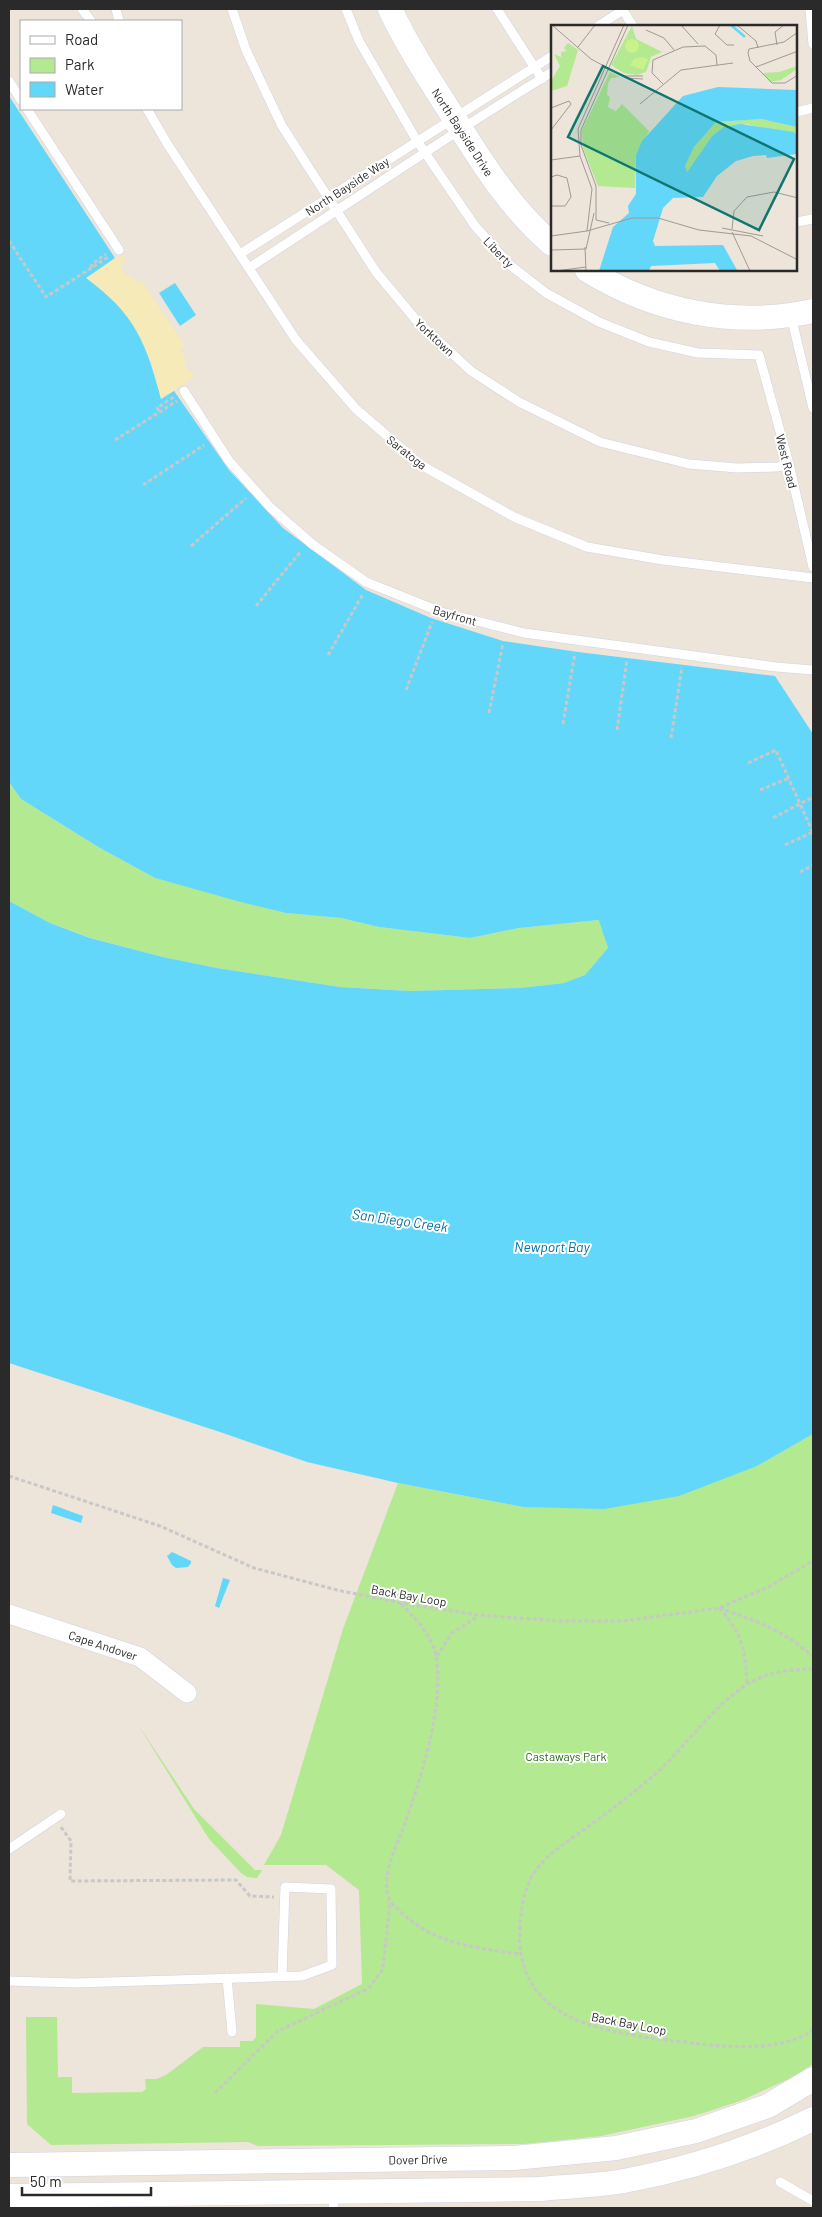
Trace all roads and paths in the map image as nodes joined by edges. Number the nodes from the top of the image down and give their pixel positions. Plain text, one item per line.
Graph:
1 (82, 9) edge
2 (232, 9) edge
3 (346, 9) edge
4 (390, 9) edge
5 (497, 9) edge
6 (810, 9) edge
7 (622, 10) edge
8 (90, 20) edge
9 (600, 25) edge
10 (630, 25) edge
11 (813, 44) edge
12 (551, 57) edge
13 (534, 67) junction
14 (551, 73) edge
15 (542, 79) junction
16 (9, 81) edge
17 (20, 98) edge
18 (813, 108) edge
19 (28, 110) edge
20 (149, 110) edge
21 (797, 112) edge
22 (457, 124) junction
23 (417, 141) junction
24 (426, 152) junction
25 (329, 197) junction
26 (337, 211) junction
27 (813, 219) edge
28 (797, 222) edge
29 (9, 241) edge
30 (551, 243) edge
31 (119, 250) joint
32 (240, 254) junction
33 (249, 268) junction
34 (589, 271) edge
35 (802, 313) edge
36 (759, 355) joint
37 (184, 390) joint
38 (182, 408) dead end
39 (813, 408) edge
40 (158, 411) junction
41 (200, 437) dead end
42 (115, 440) dead end
43 (205, 445) junction
44 (210, 451) dead end
45 (789, 464) junction
46 (143, 485) dead end
47 (241, 491) dead end
48 (247, 497) junction
49 (252, 503) dead end
50 (296, 543) dead end
51 (191, 546) dead end
52 (813, 566) edge
53 (813, 578) edge
54 (365, 591) dead end
55 (256, 606) dead end
56 (424, 618) dead end
57 (432, 621) junction
58 (440, 624) dead end
59 (494, 640) dead end
60 (503, 642) junction
61 (512, 644) dead end
62 (566, 651) dead end
63 (575, 653) junction
64 (328, 654) dead end
65 (584, 654) dead end
66 (618, 658) dead end
67 (627, 660) junction
68 (636, 661) dead end
69 (672, 665) dead end
70 (682, 666) junction
71 (689, 668) dead end
72 (813, 670) edge
73 (406, 690) dead end
74 (489, 713) dead end
75 (564, 724) dead end
76 (617, 730) dead end
77 (671, 738) dead end
78 (748, 763) dead end
79 (789, 778) junction
80 (760, 790) dead end
81 (813, 797) edge
82 (801, 805) junction
83 (773, 818) dead end
84 (813, 832) edge
85 (785, 846) dead end
86 (813, 865) edge
87 (800, 872) dead end
88 (9, 1476) edge
89 (813, 1561) edge
90 (401, 1604) junction
91 (719, 1608) junction
92 (9, 1614) edge
93 (479, 1615) junction
94 (436, 1656) junction
95 (813, 1657) edge
96 (813, 1669) edge
97 (747, 1684) junction
98 (187, 1693) dead end
99 (58, 1816) joint
100 (9, 1849) edge
101 (285, 1898) junction
102 (390, 1901) junction
103 (520, 1954) junction
104 (282, 1977) junction
105 (227, 1978) junction
106 (9, 1982) edge
107 (813, 2030) edge
108 (232, 2032) dead end
109 (813, 2079) edge
110 (215, 2093) dead end
111 (813, 2119) edge
112 (9, 2165) edge
113 (780, 2182) dead end
114 (9, 2196) edge
115 (334, 2200) edge
116 (813, 2201) edge

1 - 8 lane
2 - 25 lane, Yorktown
3 - 23 lane, Liberty
4 - 22 street, North Bayside Drive
5 - 13 lane
6 - 11 lane
7 - 9 lane
7 - 10 lane
12 - 13 lane
13 - 15 lane
13 - 22 lane
14 - 15 lane
15 - 22 lane
16 - 17 lane
18 - 21 lane
19 - 31 lane
20 - 32 lane, Saratoga
22 - 23 lane, North Bayside Way
22 - 24 lane, North Bayside Way
22 - 30 street, North Bayside Drive
23 - 24 lane, Liberty
23 - 25 lane, North Bayside Way
24 - 26 lane, North Bayside Way
24 - 36 lane, Liberty
25 - 26 lane, Yorktown
25 - 32 lane, North Bayside Way
26 - 33 lane, North Bayside Way
26 - 45 lane, Yorktown
27 - 28 lane
29 - 31 path
32 - 33 lane, Saratoga
33 - 53 lane, Saratoga
34 - 35 street
35 - 39 lane
36 - 45 lane, West Road
37 - 40 path
37 - 72 lane, Bayfront
38 - 40 path
40 - 42 path
41 - 43 path
43 - 44 path
43 - 46 path
45 - 52 lane, West Road
47 - 48 path
48 - 49 path
48 - 51 path
50 - 55 path
54 - 64 path
56 - 57 path
57 - 58 path
57 - 73 path
59 - 60 path
60 - 61 path
60 - 74 path
62 - 63 path
63 - 65 path
63 - 75 path
66 - 67 path
67 - 68 path
67 - 76 path
69 - 70 path
70 - 71 path
70 - 77 path
78 - 79 path
79 - 80 path
79 - 82 path
81 - 82 path
82 - 83 path
82 - 84 path
84 - 85 path
86 - 87 path
88 - 90 path, Back Bay Loop
89 - 91 path, Back Bay Loop
90 - 93 path, Back Bay Loop
90 - 94 path
91 - 93 path, Back Bay Loop
91 - 95 path
91 - 97 path
92 - 98 street, Cape Andover
93 - 94 path
94 - 102 path
96 - 97 path, Back Bay Loop
97 - 103 path, Back Bay Loop
99 - 100 lane
99 - 101 path
101 - 104 lane
101 - 104 lane
102 - 103 path
102 - 110 path
103 - 107 path, Back Bay Loop
104 - 105 lane
105 - 106 lane
105 - 108 lane
109 - 112 street, Dover Drive
111 - 115 street
113 - 116 lane
114 - 115 street

